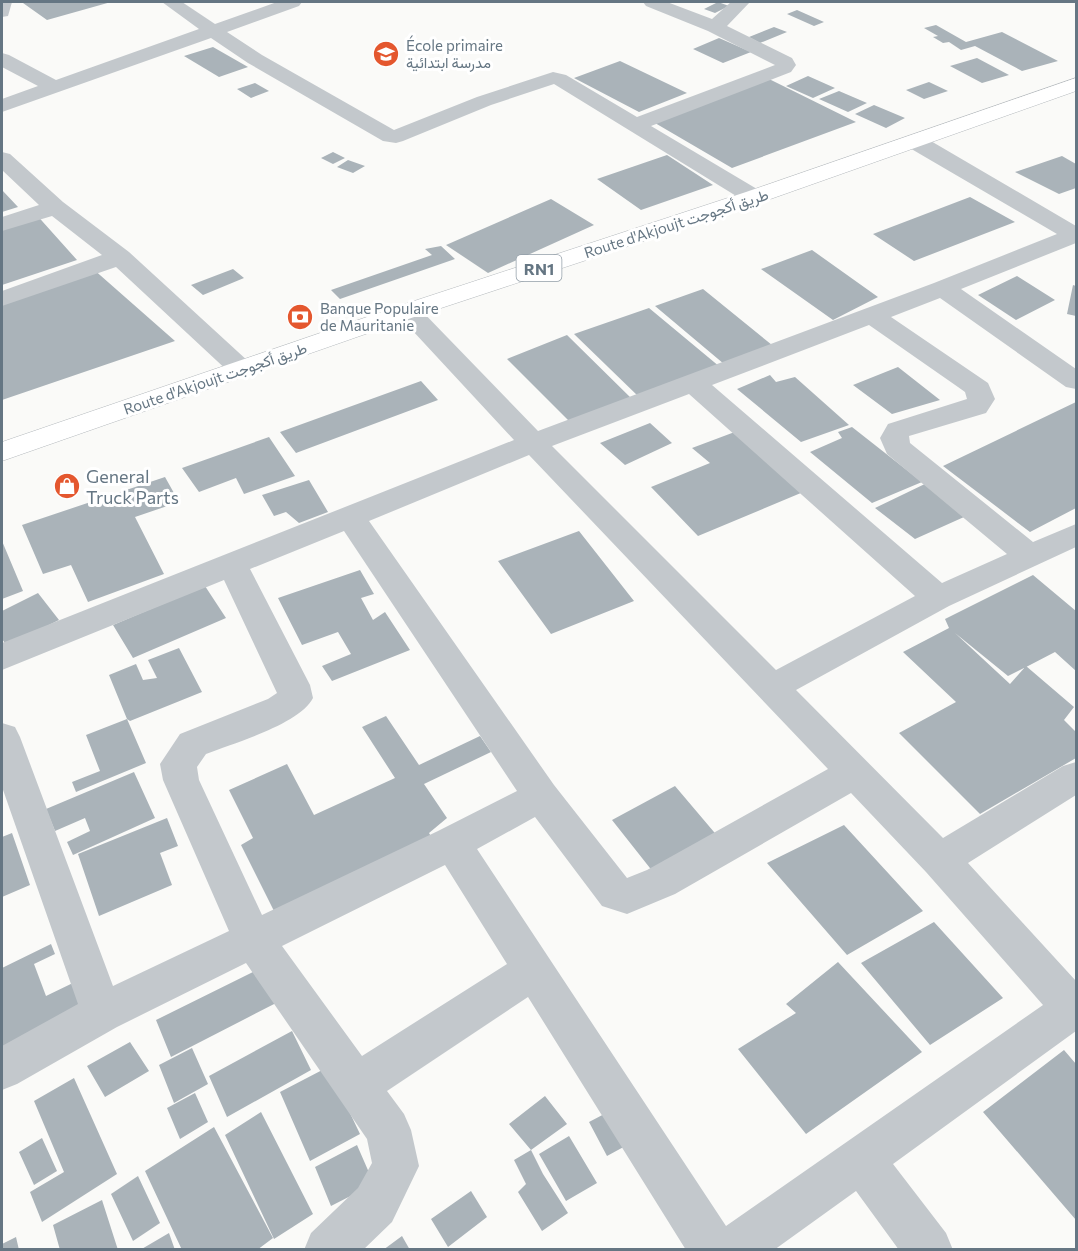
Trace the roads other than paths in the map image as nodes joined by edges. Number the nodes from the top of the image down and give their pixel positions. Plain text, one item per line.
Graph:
1 (3, 2) edge
2 (171, 2) edge
3 (293, 2) edge
4 (652, 2) edge
5 (741, 2) edge
6 (2, 12) edge
7 (715, 27) junction
8 (212, 29) junction
9 (2, 58) edge
10 (1077, 84) edge
11 (54, 87) junction
12 (2, 106) edge
13 (635, 125) junction
14 (916, 142) junction
15 (2, 159) edge
16 (754, 197) junction
17 (55, 207) junction
18 (2, 224) edge
19 (1076, 236) edge
20 (120, 257) junction
21 (943, 288) junction
22 (2, 299) edge
23 (408, 311) junction
24 (871, 315) junction
25 (240, 368) junction
26 (1077, 381) edge
27 (693, 382) junction
28 (533, 443) junction
29 (2, 452) edge
30 (351, 518) junction
31 (1077, 535) edge
32 (1030, 556) junction
33 (232, 564) junction
34 (938, 598) junction
35 (2, 657) edge
36 (773, 687) junction
37 (2, 737) edge
38 (855, 772) junction
39 (1077, 777) edge
40 (541, 796) junction
41 (453, 843) junction
42 (940, 860) junction
43 (253, 939) junction
44 (534, 970) junction
45 (1075, 1010) edge
46 (102, 1013) junction
47 (2, 1069) edge
48 (357, 1085) junction
49 (861, 1159) junction
50 (328, 1250) edge
51 (714, 1250) edge
52 (733, 1250) edge
53 (930, 1250) edge

1 - 6 street
2 - 8 street
3 - 8 street
4 - 7 street
5 - 7 street
7 - 13 street
8 - 11 street
8 - 13 street
9 - 11 street
10 - 14 highway, Route d'Akjoujt طريق أكجوجت / RN1
11 - 12 street
13 - 16 street
14 - 16 highway, Route d'Akjoujt طريق أكجوجت / RN1
14 - 19 street
15 - 17 street
16 - 23 highway, Route d'Akjoujt طريق أكجوجت / RN1
17 - 18 street
17 - 20 street
19 - 21 street
20 - 22 street
20 - 25 street
21 - 24 street
21 - 26 street
23 - 25 highway, Route d'Akjoujt طريق أكجوجت / RN1
23 - 28 street
24 - 27 street
24 - 32 street
25 - 29 highway, Route d'Akjoujt طريق أكجوجت / RN1
27 - 28 street
27 - 34 street
28 - 30 street
28 - 36 street
30 - 33 street
30 - 40 street
31 - 32 street
32 - 34 street
33 - 35 street
33 - 43 street
34 - 36 street
36 - 38 street
37 - 46 street
38 - 40 street
38 - 42 street
39 - 42 street
40 - 41 street
41 - 43 street
41 - 44 street
42 - 45 street
43 - 46 street
43 - 48 street
44 - 48 street
44 - 51 street
45 - 49 street
46 - 47 street
48 - 50 street
49 - 52 street
49 - 53 street

